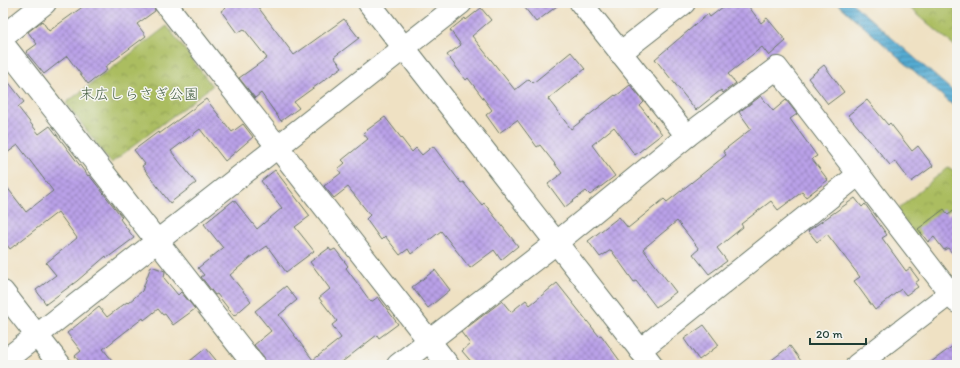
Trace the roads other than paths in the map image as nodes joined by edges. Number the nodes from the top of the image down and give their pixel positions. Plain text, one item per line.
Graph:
1 (45, 3) edge
2 (164, 3) edge
3 (368, 3) edge
4 (461, 3) edge
5 (581, 3) edge
6 (684, 3) edge
7 (3, 36) edge
8 (3, 44) edge
9 (404, 49) junction
10 (620, 53) junction
11 (687, 136) junction
12 (278, 147) junction
13 (859, 174) junction
14 (158, 241) junction
15 (556, 243) junction
16 (3, 292) edge
17 (955, 294) edge
18 (37, 336) junction
19 (429, 340) junction
20 (646, 357) edge
21 (3, 362) edge
22 (60, 365) edge
23 (254, 365) edge
24 (398, 365) edge
25 (448, 365) edge
26 (857, 365) edge

1 - 7 street
2 - 12 street
3 - 9 street
4 - 9 street
5 - 10 street
6 - 10 street
8 - 14 street
9 - 12 street
9 - 15 street
10 - 11 street
11 - 13 street
11 - 15 street
12 - 14 street
12 - 19 street
13 - 17 street
13 - 20 street
14 - 18 street
14 - 23 street
15 - 19 street
15 - 20 street
16 - 18 street
17 - 26 street
18 - 21 street
18 - 22 street
19 - 24 street
19 - 25 street

